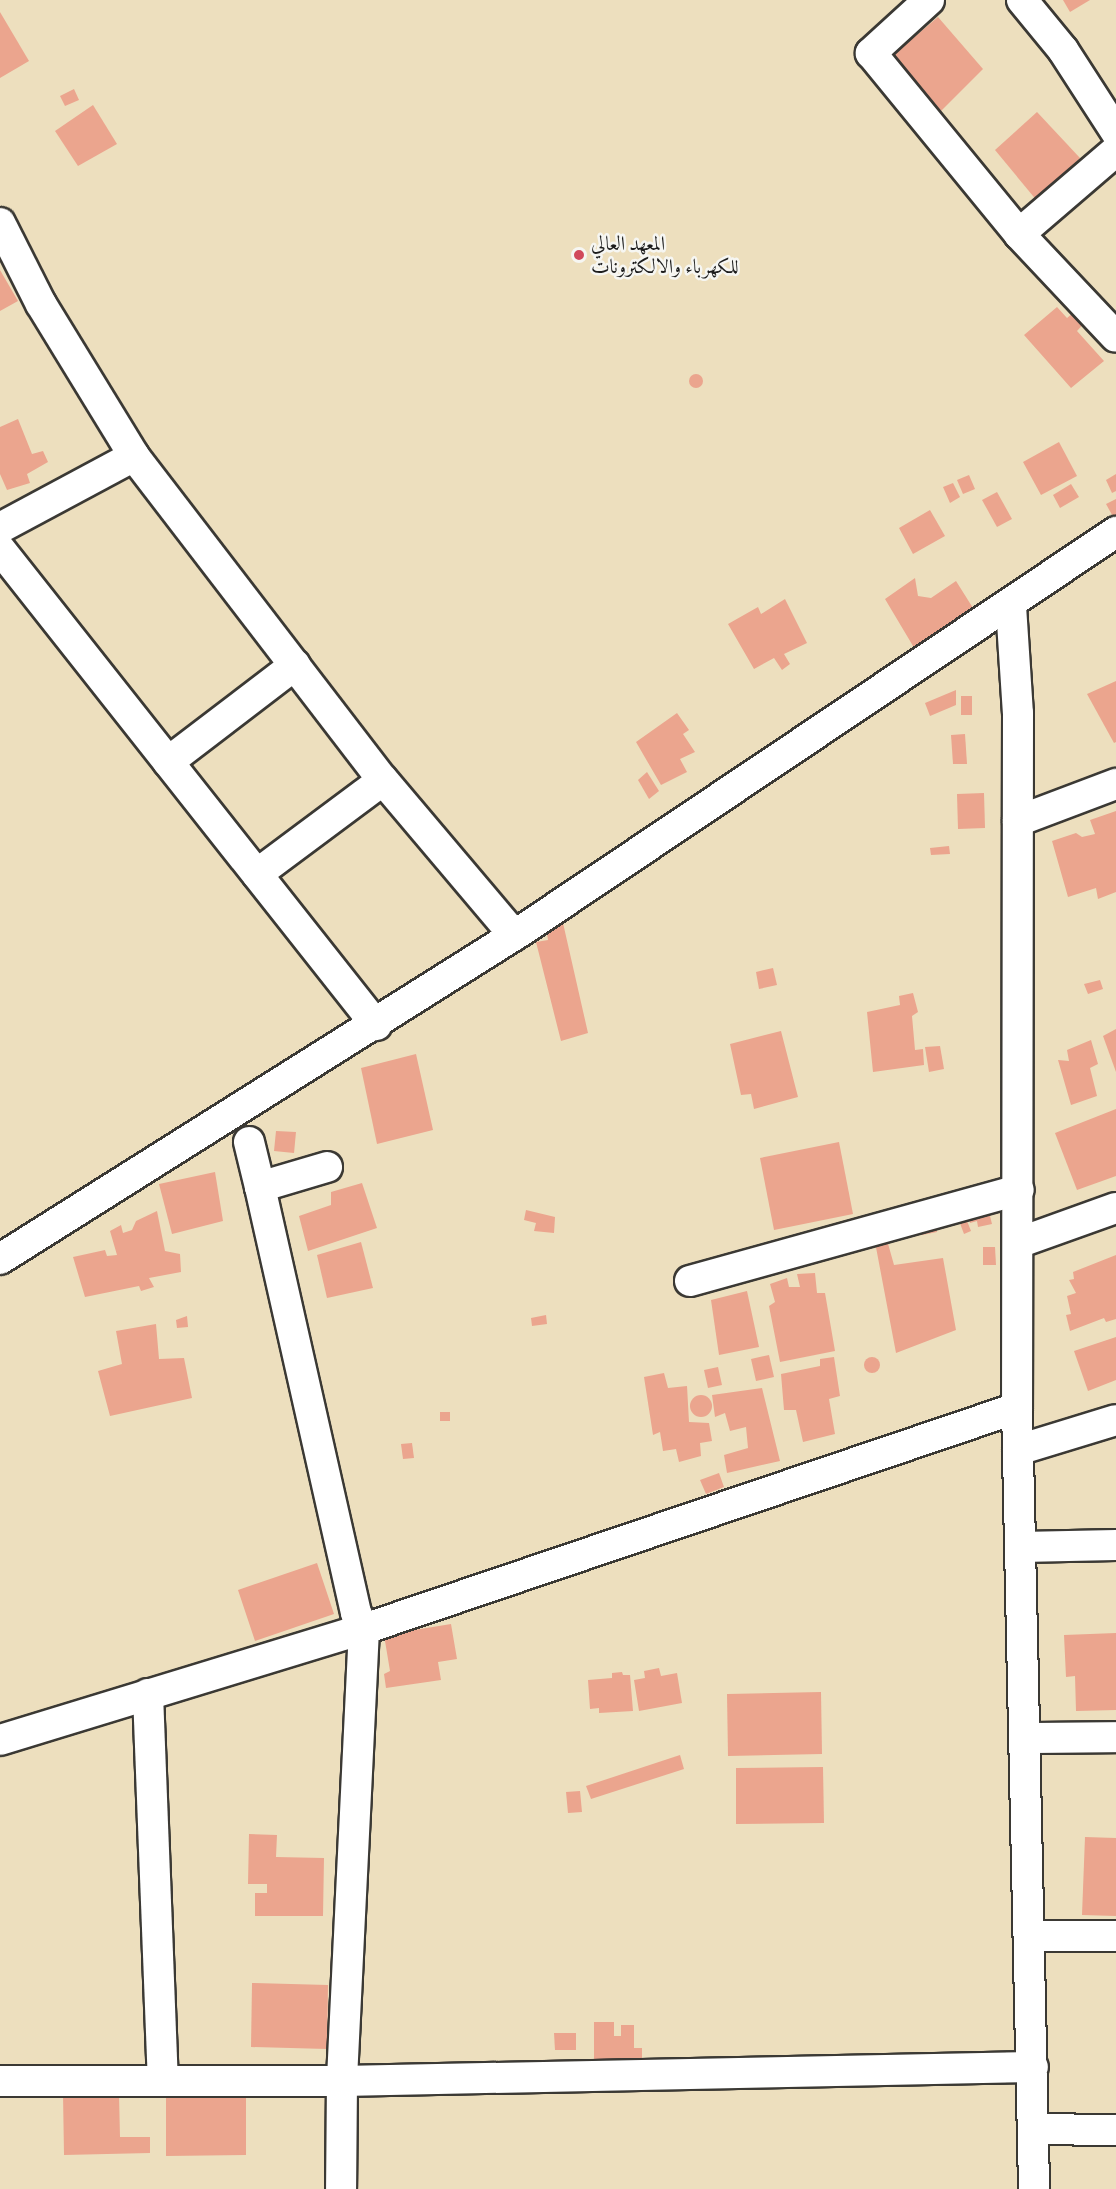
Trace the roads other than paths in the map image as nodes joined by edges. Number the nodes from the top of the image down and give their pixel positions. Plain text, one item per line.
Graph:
1 (929, 0) edge
2 (1022, 0) edge
3 (1116, 132) edge
4 (1116, 152) edge
5 (0, 223) edge
6 (1019, 234) junction
7 (1116, 337) edge
8 (134, 456) junction
9 (0, 528) edge
10 (1116, 532) edge
11 (0, 549) edge
12 (1011, 606) junction
13 (295, 666) junction
14 (168, 762) junction
15 (384, 780) junction
16 (1116, 784) edge
17 (1018, 821) junction
18 (257, 874) junction
19 (514, 935) junction
20 (376, 1025) junction
21 (249, 1142) dead end
22 (327, 1167) dead end
23 (260, 1187) junction
24 (1019, 1191) junction
25 (1116, 1208) edge
26 (1018, 1243) junction
27 (0, 1259) edge
28 (690, 1281) dead end
29 (1017, 1408) junction
30 (1116, 1420) edge
31 (1018, 1449) junction
32 (1116, 1545) edge
33 (1021, 1546) junction
34 (363, 1629) junction
35 (148, 1694) junction
36 (1116, 1737) edge
37 (1025, 1738) junction
38 (0, 1740) edge
39 (1030, 1936) junction
40 (1116, 1936) edge
41 (1033, 2067) junction
42 (0, 2081) edge
43 (163, 2081) junction
44 (342, 2081) junction
45 (1033, 2129) junction
46 (1116, 2130) edge
47 (341, 2189) edge
48 (1034, 2189) edge

1 - 6 street
2 - 3 street
4 - 6 street
5 - 8 street
6 - 7 street
8 - 9 street
8 - 13 street
10 - 12 street
11 - 14 street
12 - 17 street
12 - 19 street
13 - 14 street
13 - 15 street
14 - 18 street
15 - 18 street
15 - 19 street
16 - 17 street
17 - 24 street
18 - 20 street
19 - 20 street
20 - 27 street
21 - 23 street
22 - 23 street
23 - 34 street
24 - 26 street
24 - 28 street
25 - 26 street
26 - 29 street
29 - 31 street
29 - 34 street
30 - 31 street
31 - 33 street
32 - 33 street
33 - 37 street
34 - 35 street
34 - 44 street
35 - 38 street
35 - 43 street
36 - 37 street
37 - 39 street
39 - 40 street
39 - 41 street
41 - 44 street
41 - 45 street
42 - 43 street
43 - 44 street
44 - 47 street
45 - 46 street
45 - 48 street

